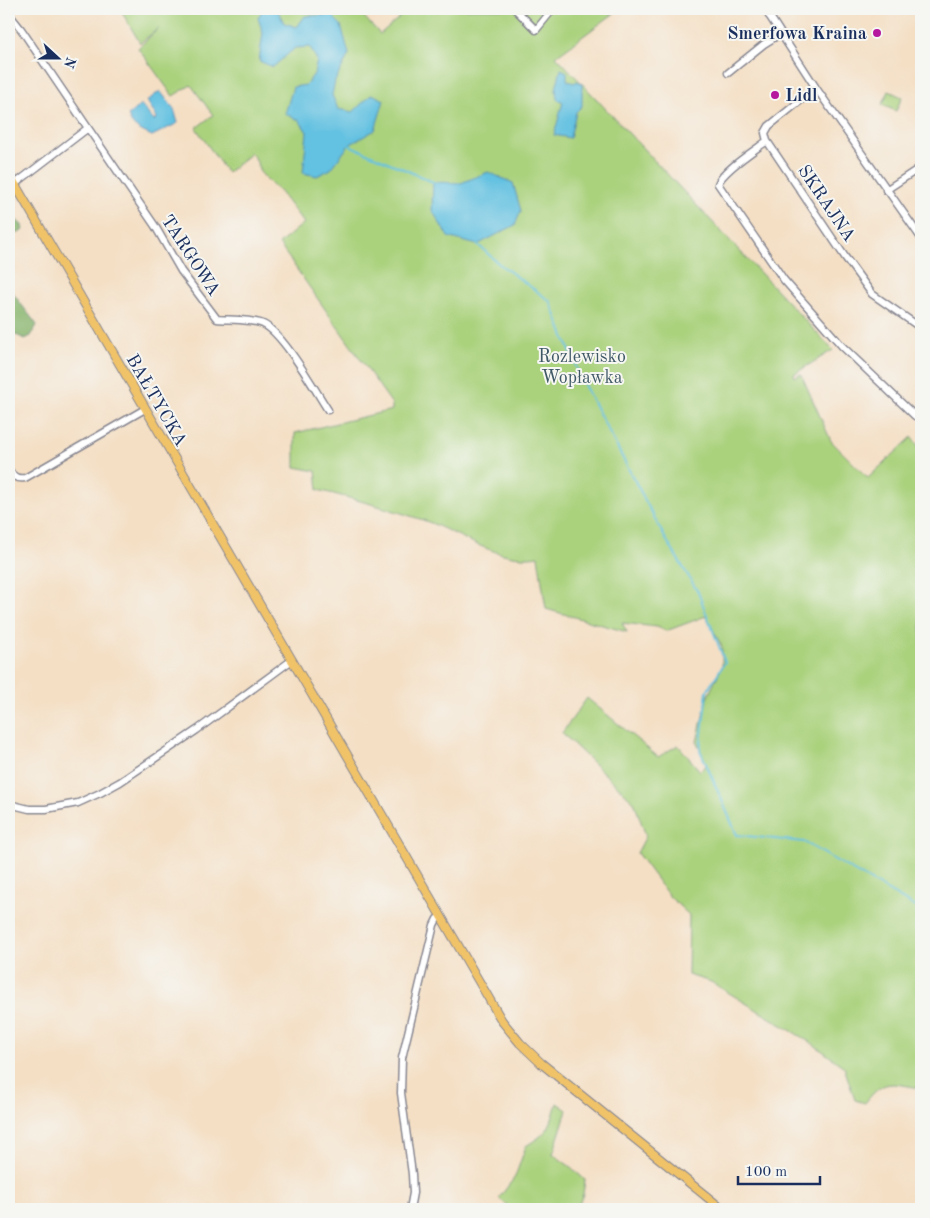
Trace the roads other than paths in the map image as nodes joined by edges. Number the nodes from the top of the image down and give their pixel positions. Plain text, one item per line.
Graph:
1 (515, 9) edge
2 (553, 9) edge
3 (765, 9) edge
4 (779, 9) edge
5 (9, 14) edge
6 (769, 16) junction
7 (780, 34) junction
8 (728, 73) dead end
9 (816, 88) junction
10 (88, 128) junction
11 (767, 141) junction
12 (921, 168) edge
13 (9, 174) edge
14 (15, 184) junction
15 (886, 190) junction
16 (921, 238) edge
17 (921, 328) edge
18 (145, 409) junction
19 (328, 410) dead end
20 (921, 416) edge
21 (9, 470) edge
22 (292, 660) junction
23 (9, 804) edge
24 (441, 917) junction
25 (410, 1209) edge
26 (722, 1209) edge

1 - 2 street
3 - 6 street
4 - 6 street
5 - 10 street, TARGOWA
6 - 7 street
7 - 8 street
7 - 9 street
9 - 11 street
9 - 15 street
10 - 14 street
10 - 19 street, TARGOWA
11 - 17 street, SKRAJNA
11 - 20 street
12 - 15 street
13 - 14 main road, BAŁTYCKA
14 - 18 main road, BAŁTYCKA
15 - 16 street
18 - 21 street
18 - 22 main road, BAŁTYCKA
22 - 23 street
22 - 24 main road, BAŁTYCKA
24 - 25 street
24 - 26 main road, BAŁTYCKA

